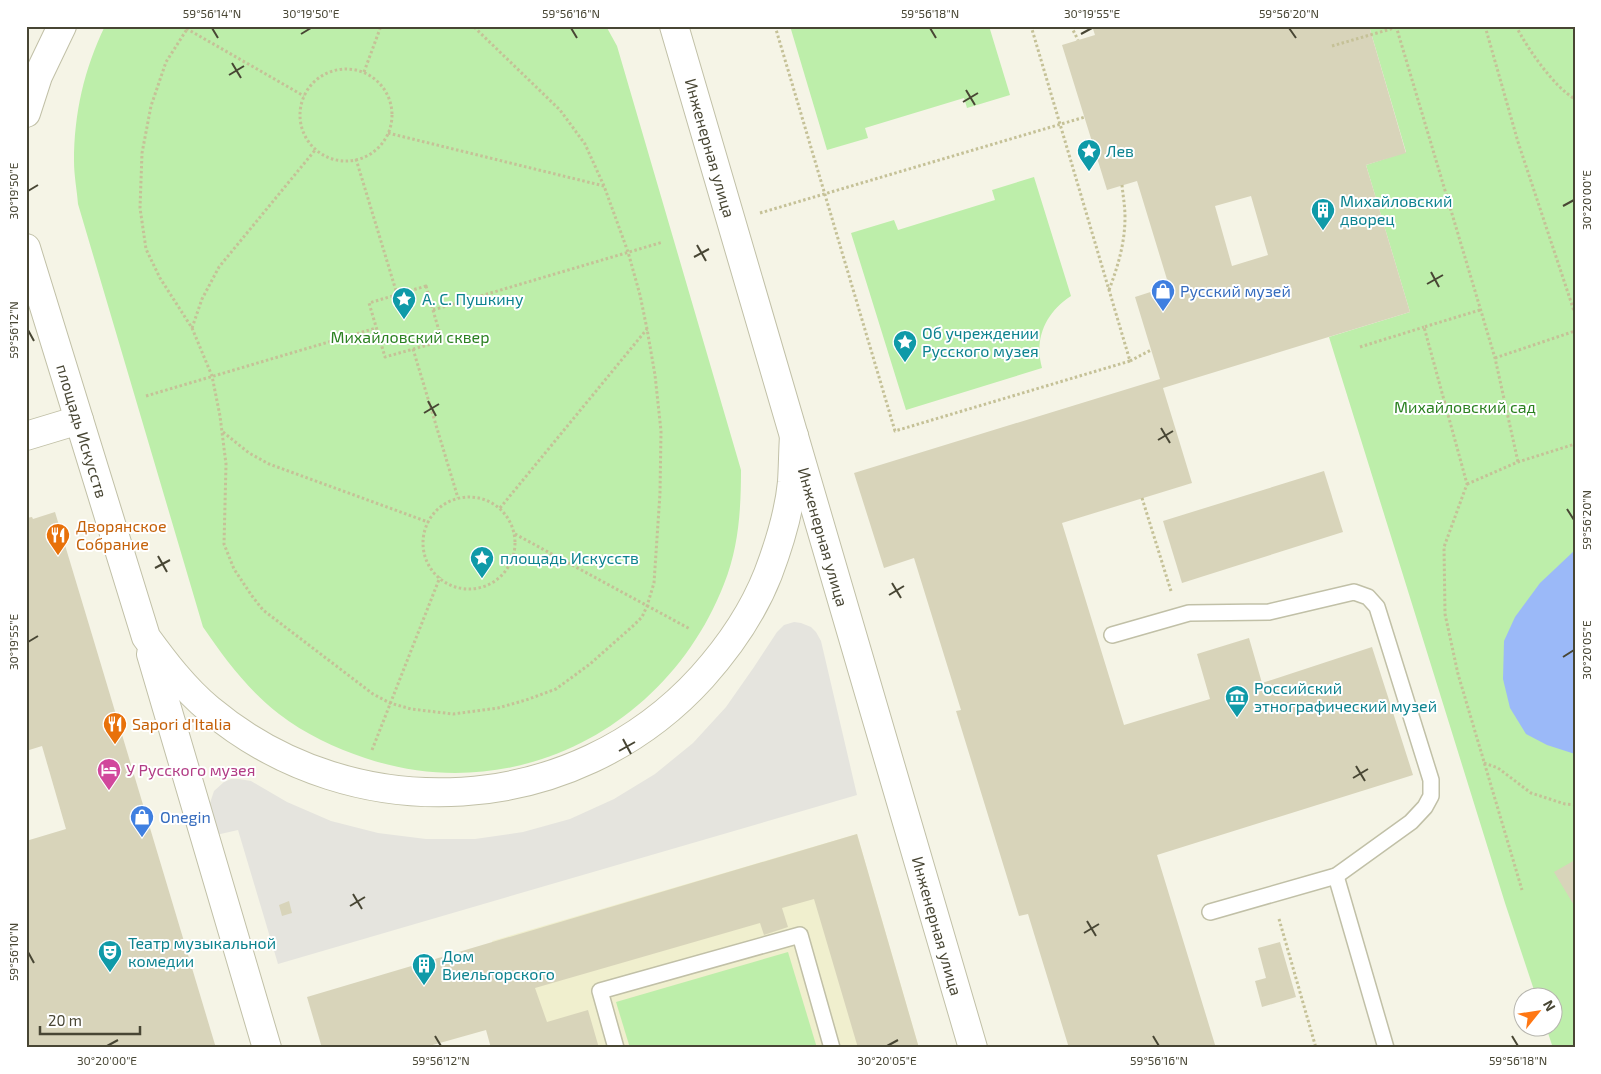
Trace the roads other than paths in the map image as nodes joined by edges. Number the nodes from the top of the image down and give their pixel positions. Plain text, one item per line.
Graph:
1 (62, 26) edge
2 (674, 26) edge
3 (26, 113) edge
4 (26, 248) edge
5 (79, 420) junction
6 (26, 436) edge
7 (794, 436) junction
8 (1112, 635) dead end
9 (146, 637) junction
10 (1336, 876) junction
11 (1210, 912) dead end
12 (267, 1048) edge
13 (616, 1048) edge
14 (832, 1048) edge
15 (973, 1048) edge
16 (1386, 1048) edge

1 - 3 street
2 - 7 street, Инженерная улица
4 - 5 street, площадь Искусств
5 - 6 street
5 - 9 street, площадь Искусств
7 - 9 street, площадь Искусств
7 - 15 street, Инженерная улица
8 - 10 lane
9 - 12 street
10 - 11 lane
10 - 16 lane
13 - 14 lane

